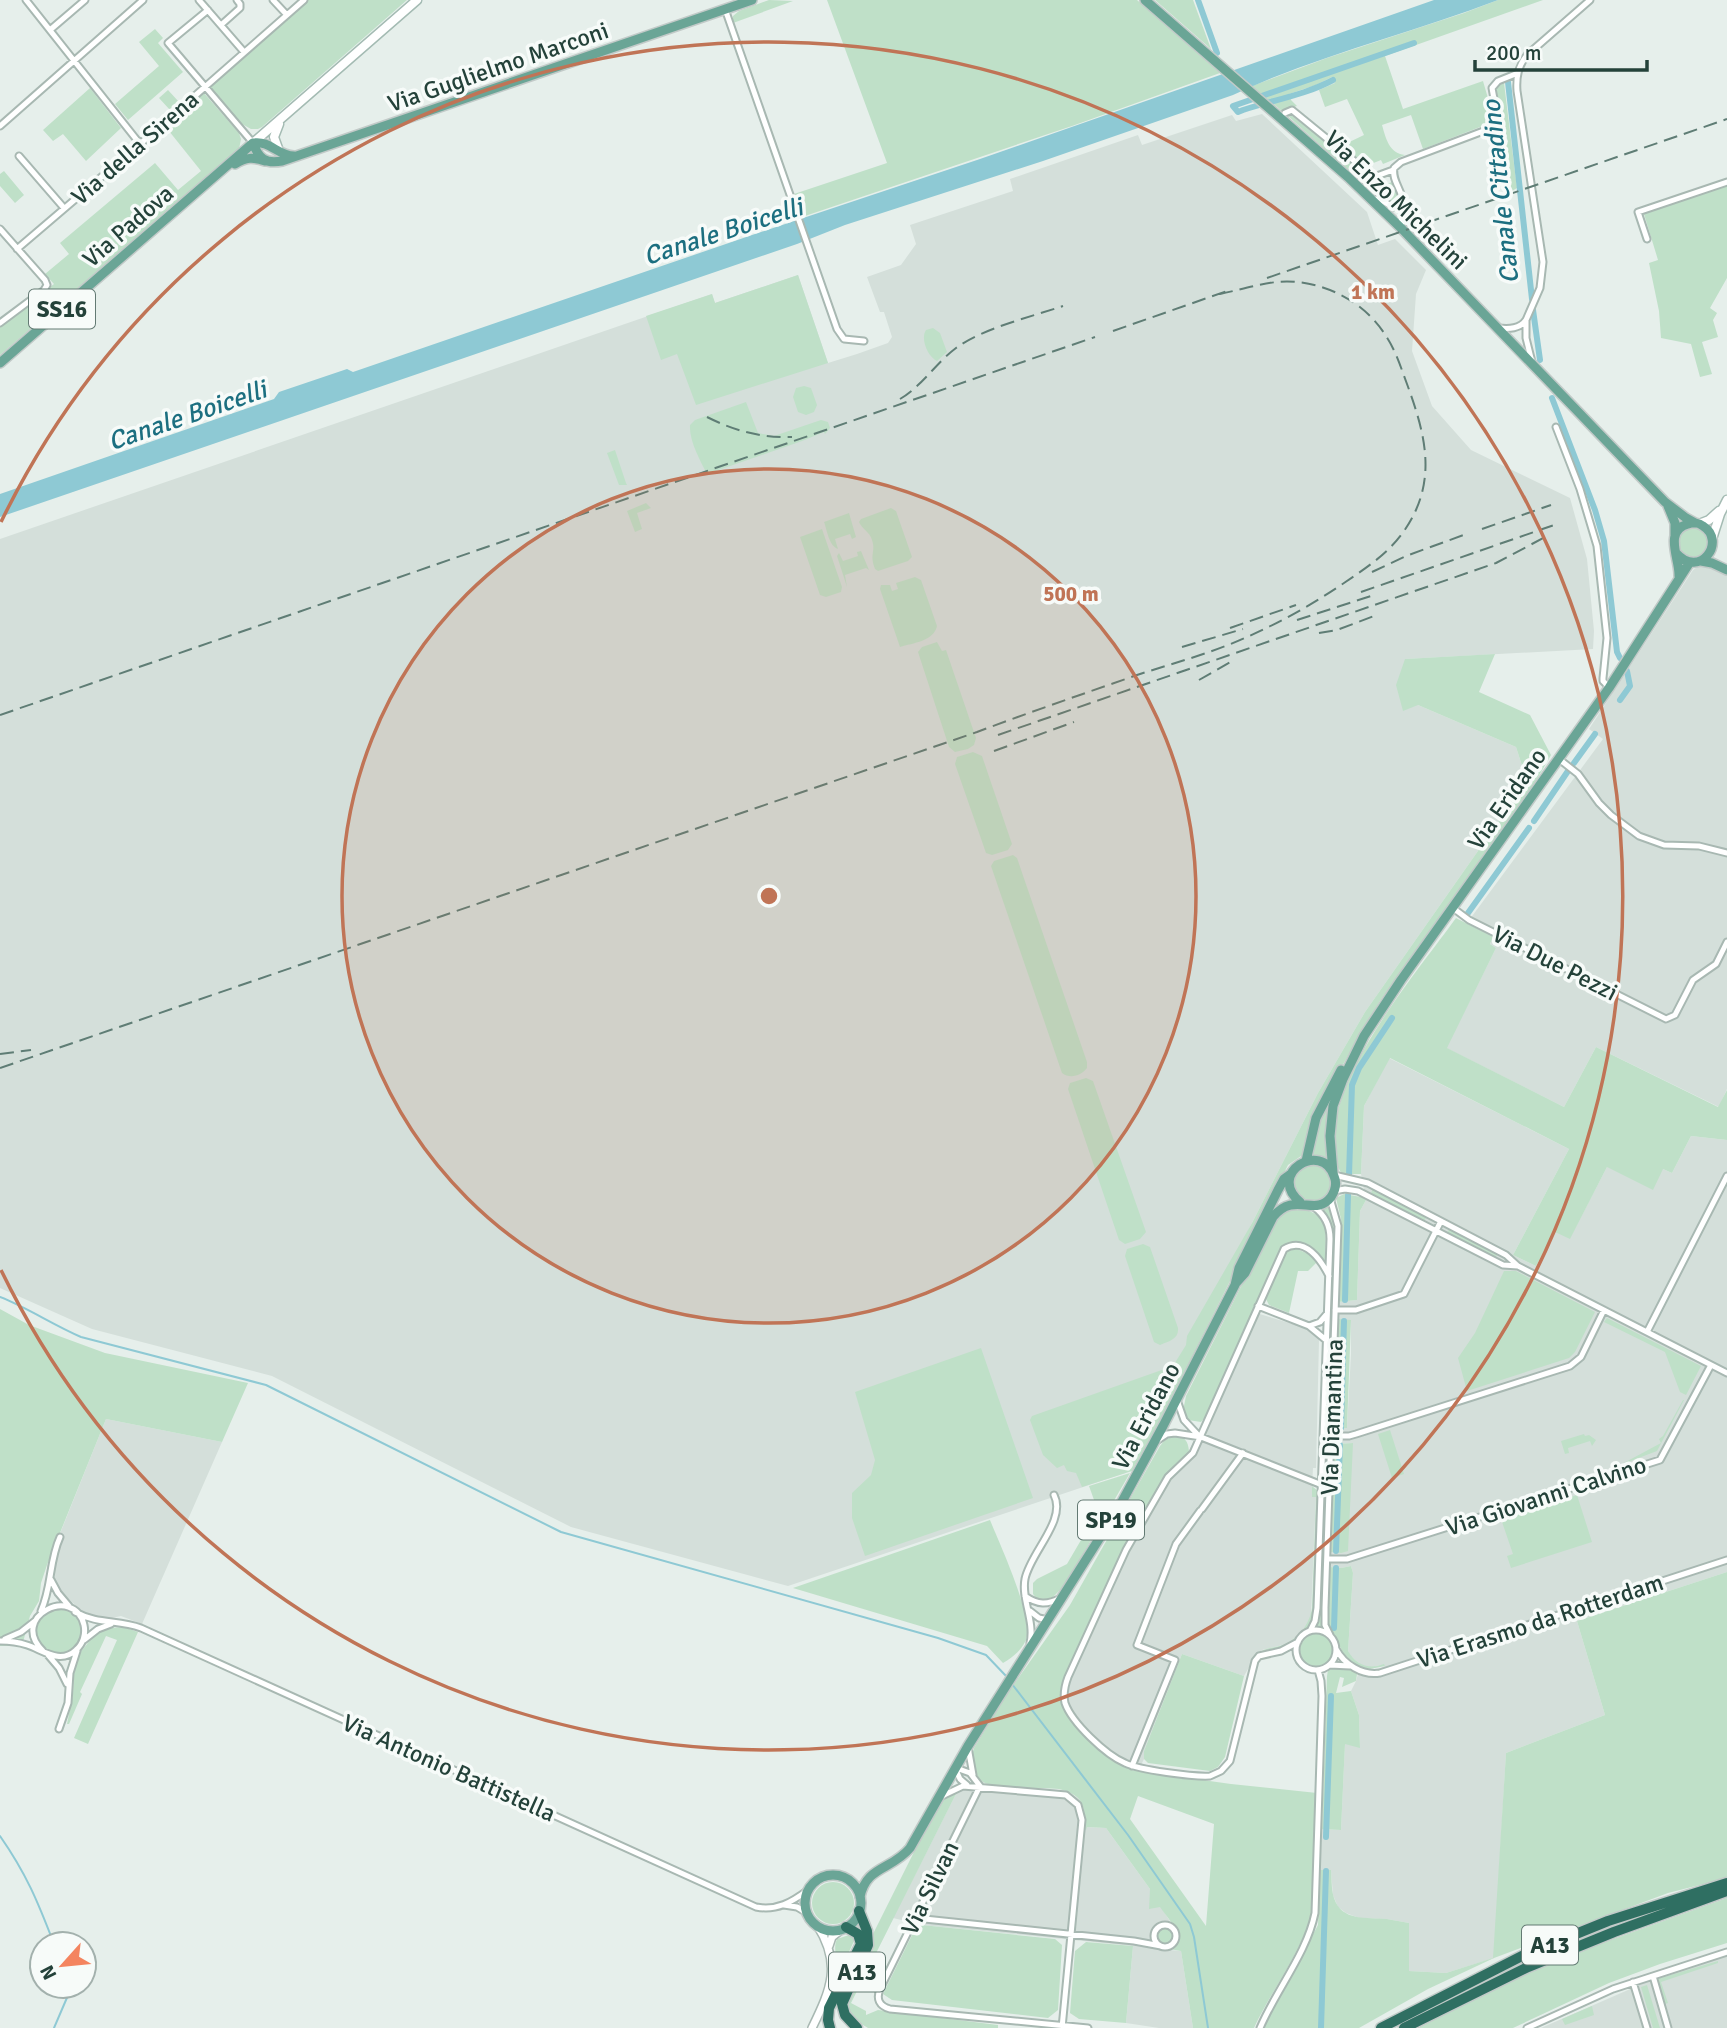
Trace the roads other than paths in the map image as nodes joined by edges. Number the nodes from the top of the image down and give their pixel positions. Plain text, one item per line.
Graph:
1 (26, 0) edge
2 (85, 0) edge
3 (199, 0) edge
4 (237, 0) edge
5 (273, 0) edge
6 (304, 0) edge
7 (752, 0) edge
8 (1145, 0) edge
9 (1590, 0) edge
10 (140, 2) edge
11 (414, 2) edge
12 (726, 9) junction
13 (208, 10) junction
14 (287, 15) junction
15 (221, 25) junction
16 (50, 30) junction
17 (244, 52) junction
18 (75, 60) junction
19 (1518, 74) junction
20 (205, 87) junction
21 (1285, 113) dead end
22 (282, 118) junction
23 (0, 125) edge
24 (253, 143) junction
25 (140, 144) junction
26 (279, 151) junction
27 (19, 156) dead end
28 (296, 156) junction
29 (270, 163) junction
30 (1393, 170) junction
31 (219, 174) junction
32 (1727, 182) edge
33 (1371, 199) junction
34 (1401, 203) junction
35 (64, 208) junction
36 (0, 229) edge
37 (1402, 229) junction
38 (1647, 239) dead end
39 (17, 249) junction
40 (1526, 320) junction
41 (0, 323) edge
42 (1498, 328) junction
43 (864, 341) dead end
44 (0, 363) edge
45 (1534, 366) junction
46 (1556, 428) dead end
47 (1665, 502) junction
48 (1725, 503) edge
49 (1697, 523) junction
50 (1675, 535) junction
51 (1713, 542) junction
52 (1676, 553) junction
53 (1700, 561) junction
54 (1690, 562) junction
55 (1727, 568) edge
56 (1678, 581) junction
57 (1609, 688) junction
58 (1563, 762) junction
59 (1727, 853) edge
60 (1455, 910) junction
61 (1727, 942) edge
62 (1364, 1036) junction
63 (1306, 1161) junction
64 (1291, 1174) junction
65 (1334, 1174) junction
66 (1727, 1176) edge
67 (1367, 1183) junction
68 (1363, 1193) junction
69 (1332, 1194) junction
70 (1300, 1202) junction
71 (1311, 1206) junction
72 (1441, 1222) junction
73 (1437, 1231) junction
74 (1518, 1266) junction
75 (1329, 1276) junction
76 (1235, 1285) junction
77 (1258, 1306) junction
78 (1335, 1310) junction
79 (1604, 1310) junction
80 (1327, 1313) junction
81 (1309, 1326) junction
82 (1647, 1332) junction
83 (1326, 1340) junction
84 (1711, 1365) junction
85 (1727, 1373) edge
86 (1177, 1399) junction
87 (1331, 1436) junction
88 (1201, 1437) junction
89 (1155, 1442) junction
90 (1243, 1453) junction
91 (1322, 1485) junction
92 (1054, 1495) dead end
93 (60, 1537) dead end
94 (1327, 1559) junction
95 (1727, 1560) edge
96 (50, 1575) junction
97 (1025, 1596) junction
98 (1063, 1597) junction
99 (1036, 1602) junction
100 (73, 1610) junction
101 (1030, 1611) junction
102 (41, 1613) junction
103 (1048, 1620) junction
104 (35, 1621) junction
105 (115, 1623) junction
106 (1310, 1631) junction
107 (1330, 1635) junction
108 (1298, 1642) junction
109 (82, 1643) junction
110 (78, 1649) junction
111 (1336, 1649) junction
112 (1282, 1651) junction
113 (1028, 1652) junction
114 (46, 1653) junction
115 (1299, 1660) junction
116 (1330, 1665) junction
117 (1353, 1667) junction
118 (1318, 1670) junction
119 (69, 1689) junction
120 (59, 1729) dead end
121 (968, 1746) junction
122 (1132, 1766) junction
123 (955, 1768) junction
124 (974, 1778) junction
125 (969, 1786) junction
126 (980, 1786) junction
127 (938, 1798) junction
128 (872, 1875) junction
129 (845, 1878) junction
130 (1727, 1883) edge
131 (808, 1890) junction
132 (1727, 1891) edge
133 (860, 1897) junction
134 (785, 1905) junction
135 (859, 1912) junction
136 (807, 1913) junction
137 (915, 1918) junction
138 (817, 1925) junction
139 (844, 1928) junction
140 (1156, 1930) junction
141 (1071, 1934) junction
142 (1135, 1941) junction
143 (1161, 1946) junction
144 (829, 1947) junction
145 (1727, 1952) edge
146 (1653, 1976) junction
147 (1633, 1982) junction
148 (843, 2007) junction
149 (1062, 2027) edge
150 (813, 2028) edge
151 (830, 2028) edge
152 (850, 2028) edge
153 (857, 2028) edge
154 (1088, 2028) edge
155 (1260, 2028) edge
156 (1381, 2028) edge
157 (1404, 2028) edge
158 (1527, 2028) edge
159 (1647, 2028) edge
160 (1668, 2028) edge

1 - 16 street
2 - 16 street
3 - 13 street
4 - 15 street
5 - 14 street
6 - 14 street, Via della Sirena
7 - 12 main road, Via Guglielmo Marconi
8 - 33 main road, Via Enzo Michelini
9 - 19 street
10 - 18 street
11 - 22 main road, Via Padova / SS16
12 - 28 main road, Via Guglielmo Marconi
12 - 43 street
13 - 15 street
13 - 20 street
14 - 17 street, Via della Sirena
15 - 17 street
16 - 18 street
17 - 20 street, Via della Sirena
18 - 23 street
18 - 25 street
19 - 30 street
19 - 40 street
20 - 24 street
20 - 25 street, Via della Sirena
21 - 30 street
22 - 24 main road, Via Padova / SS16
22 - 26 main road
24 - 26 main road
24 - 29 main road
24 - 31 main road, Via Padova / SS16
25 - 35 street, Via della Sirena
26 - 28 main road
27 - 35 street, Via della Sirena
28 - 29 main road, Via Guglielmo Marconi
29 - 31 main road, Via Padova
30 - 34 street
31 - 44 main road, Via Padova / SS16
32 - 38 street
33 - 34 street
33 - 37 main road, Via Enzo Michelini
34 - 37 street
35 - 39 street, Via della Sirena
36 - 39 street
37 - 42 main road, Via Enzo Michelini
39 - 41 street
40 - 42 street
40 - 45 street
42 - 45 main road, Via Enzo Michelini
45 - 47 main road, Via Enzo Michelini
46 - 57 street
47 - 49 main road, Via Enzo Michelini
47 - 50 main road, Via Enzo Michelini
48 - 49 main road
48 - 51 main road
49 - 50 main road
49 - 51 main road
50 - 52 main road
51 - 53 main road
51 - 55 main road
52 - 54 main road
52 - 56 main road
53 - 54 main road
53 - 55 main road
54 - 56 main road, Via Eridano
56 - 57 main road, Via Eridano
57 - 58 main road, Via Eridano
58 - 59 street
58 - 60 main road, Via Eridano
60 - 61 street, Via Due Pezzi
60 - 62 main road, Via Eridano
62 - 63 main road, Via Eridano
62 - 65 main road, Via Eridano
63 - 64 main road, Via Eridano
63 - 65 main road
64 - 70 main road
64 - 76 main road, Via Eridano / SP19
65 - 67 street
65 - 69 main road, Via Eridano
66 - 82 street
67 - 68 street
67 - 72 street
68 - 69 street
68 - 73 street
69 - 71 main road
69 - 78 street, Via Diamantina
70 - 71 main road
70 - 76 main road, Via Eridano / SP19
71 - 75 street, Via Diamantina
72 - 73 street
72 - 74 street
73 - 74 street
73 - 78 street
74 - 79 street
75 - 77 street
75 - 80 street, Via Diamantina
76 - 86 main road, Via Eridano / SP19
77 - 81 street
77 - 88 street
78 - 87 street, Via Diamantina
79 - 82 street
79 - 87 street
80 - 81 street
80 - 83 street, Via Diamantina
81 - 83 street
82 - 84 street
83 - 91 street, Via Diamantina
84 - 85 street
84 - 94 street, Via Giovanni Calvino
86 - 88 street
86 - 89 main road, Via Eridano / SP19
87 - 94 street, Via Diamantina
88 - 89 street
88 - 90 street
88 - 122 street
89 - 98 main road, Via Eridano / SP19
90 - 91 street
90 - 122 street
91 - 106 street, Via Diamantina
92 - 97 street, Via Eridano
93 - 96 street
94 - 107 street, Via Diamantina
95 - 117 street, Via Erasmo da Rotterdam
96 - 100 street
96 - 102 street
97 - 99 street
97 - 101 street, Via Eridano
98 - 99 street
98 - 103 main road, Via Eridano / SP19
99 - 103 street
100 - 102 street, Via Antonio Battistella
100 - 105 street, Via Antonio Battistella
100 - 109 street
101 - 103 street
101 - 113 street, Via Eridano
102 - 104 street
103 - 113 main road, Via Eridano / SP19
104 - 114 street
104 - 114 street
105 - 109 street
105 - 134 street, Via Antonio Battistella
106 - 107 street
106 - 108 street
107 - 111 street, Via Diamantina
108 - 112 street
108 - 115 street
109 - 110 street
110 - 114 street
110 - 119 street
111 - 116 street
111 - 117 street
112 - 115 street
112 - 122 street
113 - 121 main road, Via Eridano / SP19
114 - 119 street
115 - 118 street
116 - 117 street, Via Erasmo da Rotterdam
116 - 118 street
118 - 155 street
119 - 120 street
121 - 123 main road, Via Eridano / SP19
121 - 124 street
123 - 124 street
123 - 125 street
123 - 127 main road, Via Eridano / SP19
124 - 126 street
125 - 126 street
125 - 127 street
126 - 137 street, Via Silvan
126 - 141 street
127 - 128 main road, Via Eridano / SP19
128 - 129 main road, Via Eridano / SP19
128 - 133 main road, Via Eridano / SP19
129 - 131 main road, Via Eridano / SP19
129 - 133 main road
130 - 156 highway, A13
131 - 134 street
131 - 136 main road
132 - 157 highway, A13
133 - 135 main road, Via Eridano / SP19
134 - 136 street, Via Antonio Battistella
135 - 139 main road
135 - 148 highway, A13
136 - 138 main road
137 - 141 street
137 - 149 street, Via Silvan
138 - 139 main road
138 - 144 street
139 - 144 street
139 - 151 highway, A13
140 - 142 street
140 - 143 street
140 - 143 street
141 - 142 street
141 - 149 street
142 - 143 street
144 - 150 street
145 - 146 street
146 - 147 street
146 - 160 street
147 - 158 street
147 - 159 street
148 - 152 highway, A13
148 - 153 highway, A13
149 - 154 street

